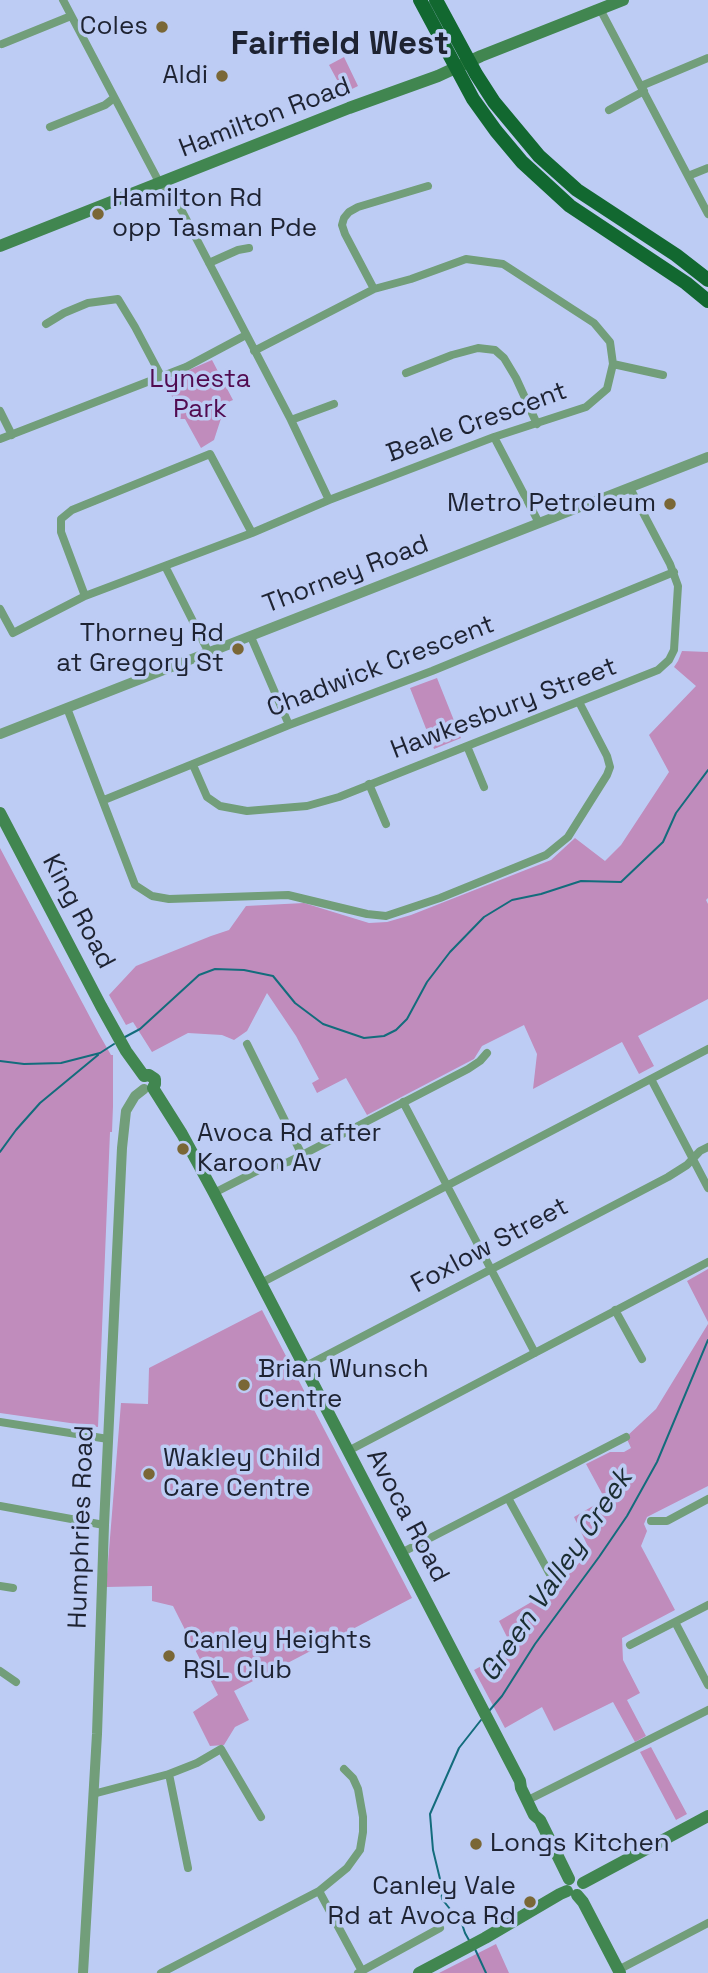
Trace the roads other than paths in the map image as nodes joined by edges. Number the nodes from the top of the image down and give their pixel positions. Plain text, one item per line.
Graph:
1 (63, 0) edge
2 (420, 0) edge
3 (436, 0) edge
4 (623, 0) edge
5 (600, 9) junction
6 (71, 16) junction
7 (2, 44) edge
8 (708, 58) edge
9 (470, 61) junction
10 (456, 68) junction
11 (642, 89) junction
12 (114, 98) junction
13 (609, 110) dead end
14 (50, 127) dead end
15 (708, 168) edge
16 (688, 176) junction
17 (159, 182) junction
18 (428, 186) dead end
19 (708, 214) edge
20 (0, 246) edge
21 (249, 248) dead end
22 (209, 263) junction
23 (708, 280) edge
24 (374, 289) junction
25 (708, 301) edge
26 (46, 324) dead end
27 (246, 335) junction
28 (254, 351) junction
29 (613, 364) junction
30 (406, 373) dead end
31 (663, 375) dead end
32 (162, 376) junction
33 (334, 404) dead end
34 (0, 411) edge
35 (291, 420) junction
36 (537, 424) junction
37 (12, 435) junction
38 (494, 437) junction
39 (0, 439) edge
40 (708, 457) edge
41 (630, 488) junction
42 (328, 500) junction
43 (539, 523) junction
44 (252, 533) junction
45 (165, 566) junction
46 (674, 572) junction
47 (85, 596) junction
48 (0, 609) edge
49 (251, 636) junction
50 (209, 653) junction
51 (579, 702) junction
52 (67, 708) junction
53 (289, 725) junction
54 (0, 734) edge
55 (467, 746) junction
56 (193, 765) junction
57 (369, 784) junction
58 (484, 787) dead end
59 (104, 800) junction
60 (0, 813) edge
61 (386, 824) dead end
62 (116, 1032) joint
63 (247, 1044) dead end
64 (708, 1049) edge
65 (487, 1053) dead end
66 (651, 1079) junction
67 (147, 1084) junction
68 (403, 1102) junction
69 (708, 1147) edge
70 (302, 1155) junction
71 (693, 1158) junction
72 (448, 1186) junction
73 (708, 1188) edge
74 (214, 1193) junction
75 (708, 1262) edge
76 (490, 1269) junction
77 (261, 1283) junction
78 (615, 1310) junction
79 (535, 1353) junction
80 (642, 1359) dead end
81 (304, 1367) junction
82 (0, 1422) edge
83 (626, 1437) dead end
84 (108, 1439) junction
85 (348, 1451) junction
86 (508, 1498) junction
87 (708, 1499) edge
88 (0, 1506) edge
89 (651, 1521) dead end
90 (104, 1525) junction
91 (401, 1553) junction
92 (0, 1586) edge
93 (557, 1587) dead end
94 (13, 1588) dead end
95 (708, 1605) edge
96 (675, 1622) junction
97 (630, 1645) dead end
98 (0, 1671) edge
99 (16, 1682) dead end
100 (708, 1685) edge
101 (708, 1710) edge
102 (344, 1769) dead end
103 (169, 1774) junction
104 (520, 1782) junction
105 (93, 1794) junction
106 (532, 1798) junction
107 (708, 1816) edge
108 (261, 1817) dead end
109 (540, 1820) junction
110 (188, 1868) dead end
111 (571, 1888) junction
112 (319, 1891) junction
113 (708, 1923) edge
114 (440, 1928) dead end
115 (360, 1972) edge
116 (619, 1972) edge
117 (83, 1973) edge
118 (161, 1973) edge
119 (419, 1973) edge

1 - 6 street
2 - 10 highway
3 - 9 highway
4 - 5 main road, Hamilton Road
5 - 9 main road, Hamilton Road
5 - 11 street
6 - 7 street
6 - 12 street
8 - 11 street
9 - 10 main road, Hamilton Road
9 - 23 highway
10 - 17 main road, Hamilton Road
10 - 25 highway
11 - 13 street
11 - 16 street
12 - 14 street
12 - 17 street
15 - 16 street
16 - 19 street
17 - 20 main road, Hamilton Road
17 - 22 street
18 - 24 street
21 - 22 street
22 - 27 street
24 - 28 street
24 - 29 street
26 - 32 street
27 - 28 street
27 - 32 street
28 - 35 street
29 - 31 street
29 - 36 street, Beale Crescent
30 - 36 street
32 - 37 street
33 - 35 street
34 - 37 street
35 - 42 street
36 - 38 street, Beale Crescent
37 - 39 street
38 - 42 street, Beale Crescent
38 - 43 street
40 - 41 street, Thorney Road
41 - 43 street, Thorney Road
41 - 46 street, Hawkesbury Street
42 - 44 street, Beale Crescent
43 - 49 street, Thorney Road
44 - 45 street, Beale Crescent
44 - 47 street
45 - 47 street, Beale Crescent
45 - 50 street
46 - 51 street, Hawkesbury Street
46 - 53 street, Chadwick Crescent
47 - 48 street, Beale Crescent
49 - 50 street, Thorney Road
49 - 53 street
50 - 52 street, Thorney Road
51 - 55 street, Hawkesbury Street
51 - 59 street
52 - 54 street, Thorney Road
52 - 59 street
53 - 56 street, Chadwick Crescent
55 - 57 street, Hawkesbury Street
55 - 58 street
56 - 57 street, Hawkesbury Street
56 - 59 street, Chadwick Crescent
57 - 61 street
60 - 62 main road, King Road
62 - 67 main road, Avoca Road
63 - 70 street
64 - 66 street
65 - 68 street
66 - 71 street
66 - 72 street
67 - 74 main road, Avoca Road
67 - 84 street, Humphries Road
68 - 70 street
68 - 72 street
69 - 71 street, Foxlow Street
70 - 74 street
71 - 73 street
71 - 76 street, Foxlow Street
72 - 76 street
72 - 77 street
74 - 77 main road, Avoca Road
75 - 78 street
76 - 79 street
76 - 81 street, Foxlow Street
77 - 81 main road, Avoca Road
78 - 79 street
78 - 80 street
79 - 85 street
81 - 85 main road, Avoca Road
82 - 84 street
83 - 86 street
84 - 90 street, Humphries Road
85 - 91 main road, Avoca Road
86 - 91 street
86 - 93 street
87 - 89 street
88 - 90 street
90 - 105 street, Humphries Road
91 - 104 main road, Avoca Road
92 - 94 street
95 - 96 street
96 - 97 street
96 - 100 street
98 - 99 street
101 - 106 street
102 - 112 street
103 - 105 street
103 - 108 street
103 - 110 street
104 - 106 main road, Avoca Road
104 - 109 main road, Avoca Road
105 - 117 street, Humphries Road
106 - 109 main road, Avoca Road
107 - 111 main road
109 - 111 main road, Avoca Road
111 - 116 main road, Avoca Road
111 - 119 main road
112 - 115 street
112 - 118 street
113 - 116 street
114 - 115 street

